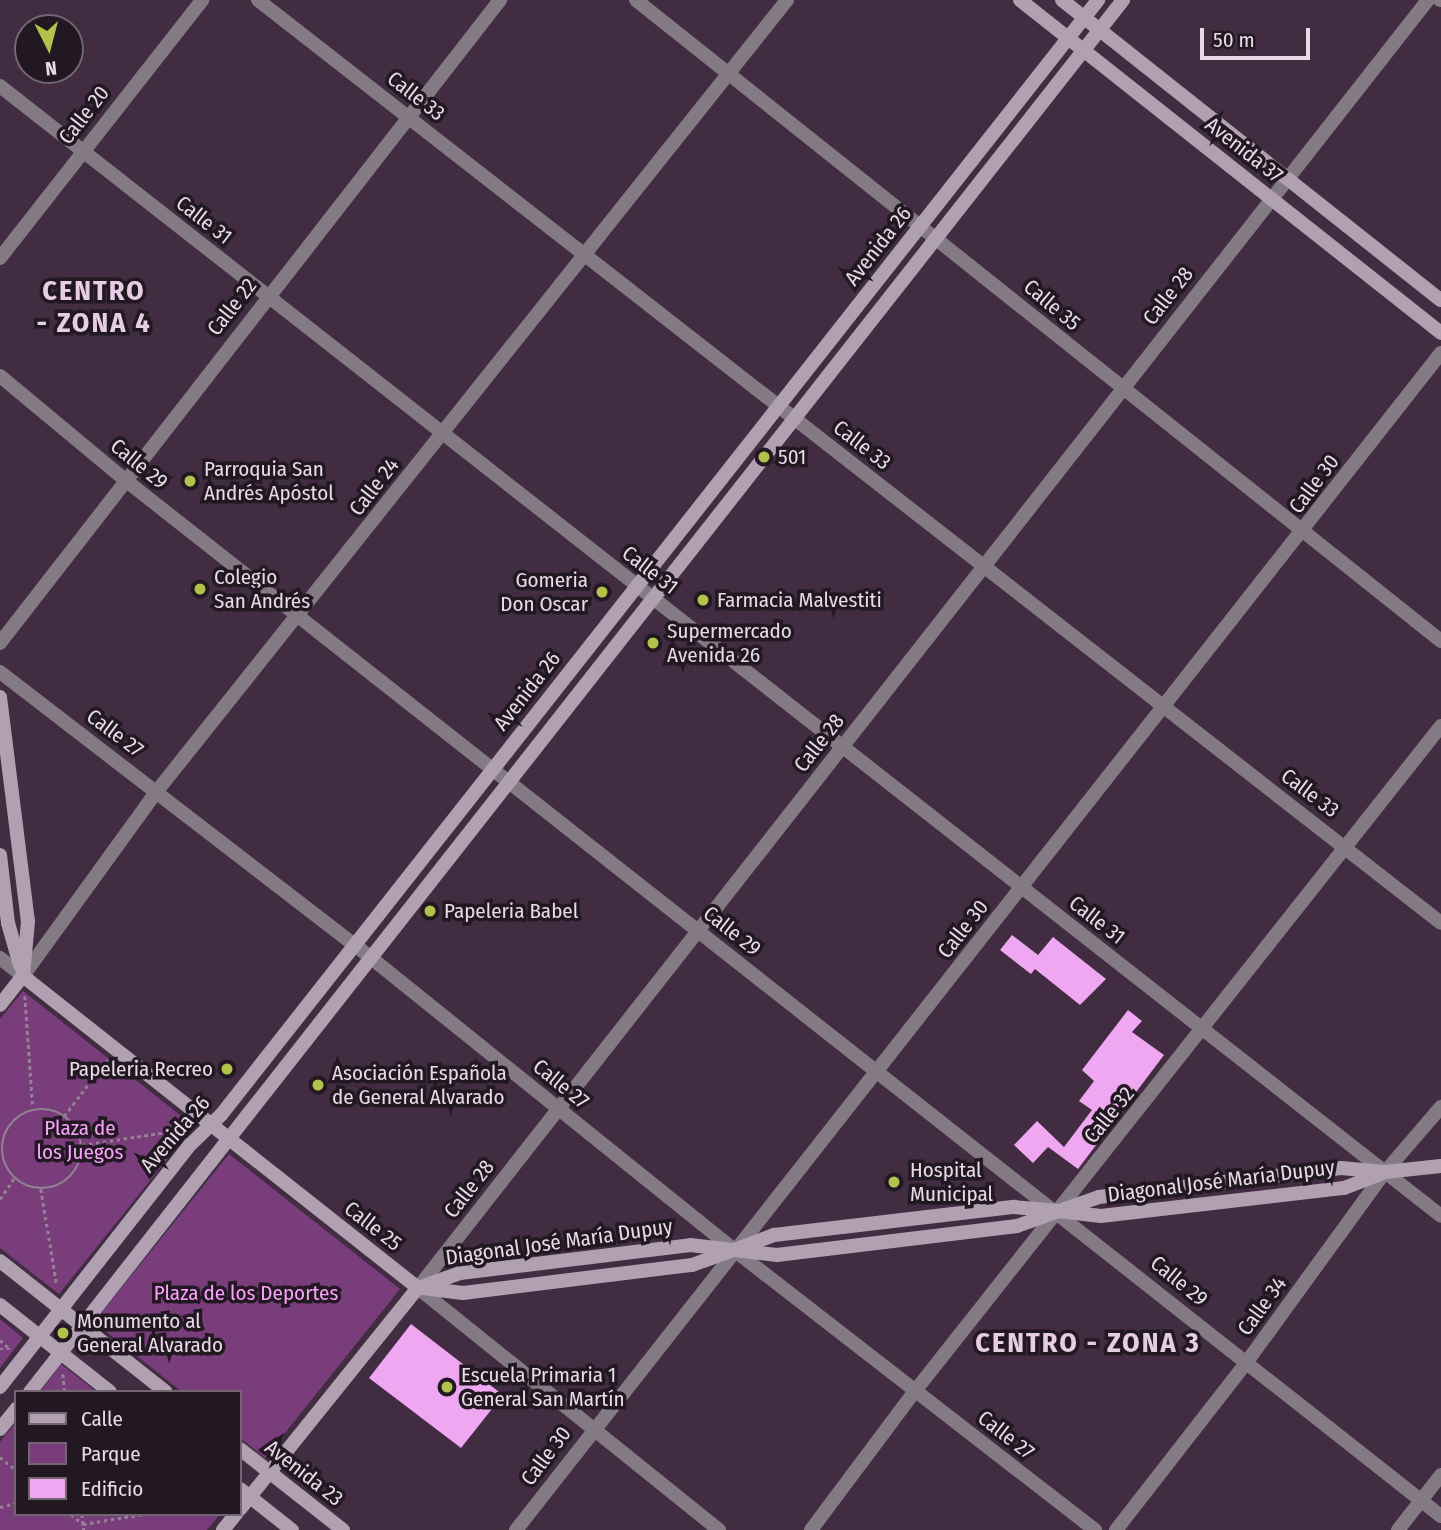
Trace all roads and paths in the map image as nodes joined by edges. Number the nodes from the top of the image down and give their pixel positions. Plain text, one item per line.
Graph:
1 (202, 0) edge
2 (258, 0) edge
3 (500, 0) edge
4 (636, 0) edge
5 (787, 0) edge
6 (1020, 0) edge
7 (1062, 0) edge
8 (1098, 0) edge
9 (1123, 0) edge
10 (1429, 0) edge
11 (1084, 18) junction
12 (1099, 30) junction
13 (1069, 38) junction
14 (1084, 50) junction
15 (728, 73) junction
16 (0, 86) edge
17 (408, 117) junction
18 (82, 151) junction
19 (1287, 178) junction
20 (1271, 198) junction
21 (921, 225) junction
22 (937, 237) junction
23 (585, 255) junction
24 (0, 258) edge
25 (267, 296) junction
26 (1441, 300) edge
27 (1441, 333) edge
28 (1441, 353) edge
29 (0, 376) edge
30 (1122, 391) junction
31 (778, 407) junction
32 (794, 419) junction
33 (443, 433) junction
34 (124, 479) junction
35 (1303, 533) junction
36 (983, 567) junction
37 (636, 586) junction
38 (653, 599) junction
39 (298, 617) junction
40 (1441, 641) edge
41 (0, 643) edge
42 (0, 672) edge
43 (0, 697) edge
44 (1164, 709) junction
45 (1441, 726) edge
46 (842, 747) junction
47 (493, 769) junction
48 (509, 782) junction
49 (157, 791) junction
50 (1346, 848) junction
51 (0, 855) edge
52 (1023, 888) junction
53 (1441, 923) edge
54 (698, 931) junction
55 (355, 945) junction
56 (0, 958) edge
57 (371, 958) junction
58 (23, 976) junction
59 (0, 1005) edge
60 (1203, 1030) junction
61 (114, 1050) junction
62 (877, 1072) junction
63 (1441, 1107) edge
64 (33, 1108) junction
65 (559, 1110) junction
66 (64, 1116) junction
67 (209, 1126) junction
68 (228, 1141) junction
69 (82, 1144) junction
70 (2, 1157) edge
71 (1441, 1166) edge
72 (1385, 1172) junction
73 (14, 1178) junction
74 (41, 1189) junction
75 (0, 1199) edge
76 (1059, 1211) junction
77 (1441, 1216) edge
78 (734, 1250) junction
79 (0, 1261) edge
80 (418, 1288) junction
81 (0, 1305) edge
82 (61, 1309) junction
83 (82, 1326) junction
84 (39, 1337) junction
85 (0, 1340) edge
86 (0, 1349) edge
87 (11, 1349) junction
88 (64, 1349) junction
89 (5, 1355) dead end
90 (1246, 1363) junction
91 (0, 1387) edge
92 (32, 1390) edge
93 (108, 1390) edge
94 (163, 1390) edge
95 (915, 1391) junction
96 (14, 1412) edge
97 (0, 1429) edge
98 (592, 1429) junction
99 (242, 1451) edge
100 (0, 1457) edge
101 (14, 1468) edge
102 (269, 1472) junction
103 (1441, 1475) edge
104 (245, 1493) edge
105 (1421, 1501) junction
106 (73, 1516) edge
107 (82, 1516) edge
108 (133, 1516) edge
109 (234, 1516) edge
110 (1441, 1516) edge
111 (83, 1524) junction
112 (84, 1530) edge
113 (223, 1530) edge
114 (292, 1530) edge
115 (342, 1530) edge
116 (516, 1530) edge
117 (719, 1530) edge
118 (810, 1530) edge
119 (1095, 1530) edge
120 (1116, 1530) edge
121 (1398, 1530) edge

1 - 18 street, Calle 20
2 - 17 street, Calle 33
3 - 17 street, Calle 22
4 - 15 street, Calle 35
5 - 15 street, Calle 24
6 - 13 main road, Avenida 37
7 - 11 main road, Avenida 37
8 - 11 main road, Avenida 26
9 - 12 main road, Avenida 26
10 - 19 street, Calle 28
11 - 12 main road, Avenida 37
11 - 13 main road, Avenida 26
12 - 14 main road, Avenida 26
12 - 19 main road, Avenida 37
13 - 14 main road, Avenida 37
13 - 21 main road, Avenida 26
14 - 20 main road, Avenida 37
14 - 22 main road, Avenida 26
15 - 21 street, Calle 35
15 - 23 street, Calle 24
16 - 18 street, Calle 31
17 - 23 street, Calle 33
17 - 25 street, Calle 22
18 - 24 street, Calle 20
18 - 25 street, Calle 31
19 - 20 street, Calle 28
19 - 26 main road, Avenida 37
20 - 27 main road, Avenida 37
20 - 30 street, Calle 28
21 - 22 street, Calle 35
21 - 31 main road, Avenida 26
22 - 30 street, Calle 35
22 - 32 main road, Avenida 26
23 - 31 street, Calle 33
23 - 33 street, Calle 24
25 - 33 street, Calle 31
25 - 34 street, Calle 22
28 - 35 street, Calle 30
29 - 34 street, Calle 29
30 - 35 street, Calle 35
30 - 36 street, Calle 28
31 - 32 street, Calle 33
31 - 37 main road, Avenida 26
32 - 36 street, Calle 33
32 - 38 main road, Avenida 26
33 - 37 street, Calle 31
33 - 39 street, Calle 24
34 - 39 street, Calle 29
34 - 41 street, Calle 22
35 - 40 street, Calle 35
35 - 44 street, Calle 30
36 - 44 street, Calle 33
36 - 46 street, Calle 28
37 - 38 street, Calle 31
37 - 47 main road, Avenida 26
38 - 46 street, Calle 31
38 - 48 main road, Avenida 26
39 - 47 street, Calle 29
39 - 49 street, Calle 24
42 - 49 street, Calle 27
43 - 58 main road
44 - 50 street, Calle 33
44 - 52 street, Calle 30
45 - 50 street, Calle 32
46 - 52 street, Calle 31
46 - 54 street, Calle 28
47 - 48 street, Calle 29
47 - 55 main road, Avenida 26
48 - 54 street, Calle 29
48 - 57 main road, Avenida 26
49 - 55 street, Calle 27
49 - 58 street, Calle 24
50 - 53 street, Calle 33
50 - 60 street, Calle 32
51 - 58 main road
52 - 60 street, Calle 31
52 - 62 street, Calle 30
54 - 62 street, Calle 29
54 - 65 street, Calle 28
55 - 57 street, Calle 27
55 - 67 main road, Avenida 26
56 - 58 street, Calle 25
57 - 65 street, Calle 27
57 - 68 main road, Avenida 26
58 - 59 main road, Calle 24
58 - 61 main road, Calle 25
58 - 64 path
60 - 72 street, Calle 31
60 - 76 street, Calle 32
61 - 66 path
61 - 67 main road, Calle 25
62 - 76 street, Calle 29
62 - 78 street, Calle 30
63 - 72 street, Calle 34
64 - 66 path
64 - 70 path
65 - 78 street, Calle 27
65 - 80 street, Calle 28
66 - 69 path
67 - 68 main road, Calle 25
67 - 69 path
67 - 82 main road, Avenida 26
68 - 80 main road, Calle 25
68 - 83 main road, Avenida 26
69 - 74 path
70 - 73 path
71 - 72 main road, Diagonal José María Dupuy
72 - 76 main road, Diagonal José María Dupuy
72 - 77 street, Calle 31
72 - 90 street, Calle 34
73 - 74 path
73 - 75 path
74 - 82 path
76 - 78 main road, Diagonal José María Dupuy
76 - 90 street, Calle 29
76 - 95 street, Calle 32
78 - 80 main road, Diagonal José María Dupuy
78 - 95 street, Calle 27
78 - 98 street, Calle 30
79 - 82 main road
80 - 98 street, Calle 25
80 - 102 main road, Calle 28
81 - 84 main road
82 - 83 main road
82 - 84 main road, Avenida 26
83 - 88 main road, Avenida 26
83 - 94 main road
84 - 88 main road
84 - 91 main road, Avenida 26
85 - 87 path
86 - 87 path
87 - 89 path
88 - 92 main road, Avenida 26
88 - 93 main road
90 - 105 street, Calle 29
90 - 120 street, Calle 34
95 - 118 street, Calle 32
95 - 119 street, Calle 27
96 - 97 main road
98 - 116 street, Calle 30
98 - 117 street, Calle 25
99 - 102 main road, Avenida 23
100 - 101 path
102 - 104 main road, Calle 28
102 - 115 main road, Avenida 23
103 - 105 street
104 - 114 main road
105 - 110 street, Calle 29
105 - 121 street
106 - 111 path
107 - 111 path
108 - 111 path
109 - 113 main road
111 - 112 path

